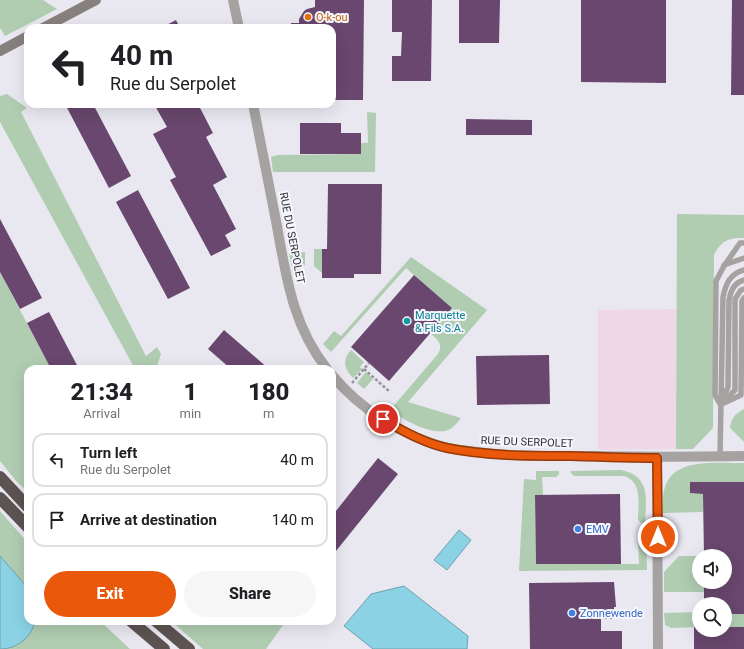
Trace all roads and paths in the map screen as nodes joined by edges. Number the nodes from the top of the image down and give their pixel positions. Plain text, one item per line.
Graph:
1 (95, 0) edge
2 (233, 0) edge
3 (50, 24) edge
4 (238, 24) edge
5 (24, 38) edge
6 (0, 51) edge
7 (254, 108) edge
8 (744, 243) edge
9 (744, 258) edge
10 (724, 266) junction
11 (744, 270) edge
12 (744, 280) edge
13 (744, 289) edge
14 (744, 298) edge
15 (369, 363) dead end
16 (325, 365) edge
17 (364, 369) junction
18 (336, 379) edge
19 (346, 390) junction
20 (390, 392) dead end
21 (720, 404) junction
22 (720, 456) junction
23 (744, 456) edge
24 (657, 458) junction
25 (0, 477) edge
26 (0, 498) edge
27 (24, 503) edge
28 (24, 523) edge
29 (136, 625) edge
30 (161, 625) edge
31 (147, 634) junction
32 (154, 649) edge
33 (164, 649) edge
34 (189, 649) edge
35 (658, 649) edge

1 - 3 main road
2 - 4 street
5 - 6 main road
7 - 16 street, RUE DU SERPOLET
8 - 10 lane
9 - 10 lane
10 - 21 lane
11 - 21 lane
12 - 21 lane
13 - 21 lane
14 - 21 lane
15 - 17 path
17 - 19 path
17 - 20 path
18 - 19 street, RUE DU SERPOLET
19 - 24 street, RUE DU SERPOLET
21 - 22 lane
22 - 23 street, RUE DU SERPOLET
22 - 24 street, RUE DU SERPOLET
24 - 35 street
25 - 27 highway
26 - 28 highway
29 - 31 highway
30 - 34 highway
31 - 32 highway
31 - 33 highway

